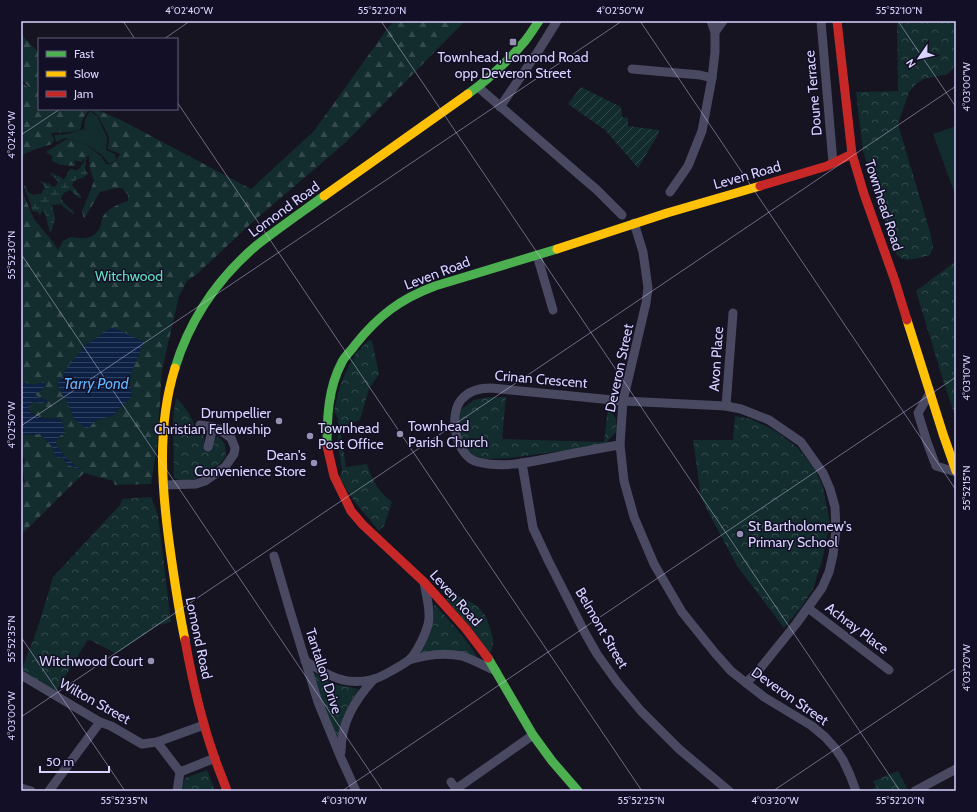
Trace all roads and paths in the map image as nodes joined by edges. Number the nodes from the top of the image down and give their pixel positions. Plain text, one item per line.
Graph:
1 (557, 21) edge
2 (711, 21) edge
3 (723, 21) edge
4 (821, 21) edge
5 (837, 21) edge
6 (534, 23) edge
7 (714, 32) junction
8 (632, 69) dead end
9 (712, 78) junction
10 (478, 87) junction
11 (500, 106) junction
12 (852, 154) junction
13 (833, 163) junction
14 (670, 192) dead end
15 (622, 215) dead end
16 (634, 223) junction
17 (537, 255) junction
18 (553, 310) dead end
19 (733, 313) dead end
20 (930, 393) junction
21 (623, 401) junction
22 (726, 406) junction
23 (200, 425) dead end
24 (213, 427) junction
25 (620, 445) junction
26 (208, 447) dead end
27 (522, 463) junction
28 (956, 471) edge
29 (164, 486) junction
30 (274, 556) dead end
31 (424, 582) junction
32 (808, 608) junction
33 (409, 660) junction
34 (305, 661) junction
35 (889, 670) dead end
36 (496, 671) junction
37 (21, 675) edge
38 (374, 679) junction
39 (746, 683) junction
40 (100, 722) junction
41 (204, 724) junction
42 (533, 735) junction
43 (157, 742) junction
44 (215, 758) junction
45 (340, 758) junction
46 (177, 768) junction
47 (956, 769) edge
48 (451, 782) dead end
49 (21, 788) edge
50 (31, 791) edge
51 (49, 791) edge
52 (177, 791) edge
53 (227, 791) edge
54 (356, 791) edge
55 (578, 791) edge
56 (729, 791) edge
57 (856, 791) edge
58 (915, 791) edge

1 - 11 street
2 - 7 street
3 - 7 street
4 - 13 street, Doune Terrace
5 - 12 street, Townhead Road
6 - 10 street, Lomond Road
7 - 9 street
8 - 9 street
9 - 14 street
10 - 11 street
10 - 29 street, Lomond Road
11 - 15 street
12 - 13 street, Leven Road
12 - 20 street, Townhead Road
13 - 16 street, Leven Road
16 - 17 street, Leven Road
16 - 21 street, Deveron Street
17 - 18 street
17 - 31 street, Leven Road
19 - 22 street, Avon Place
20 - 28 street, Townhead Road
20 - 28 street, Townhead Road
21 - 22 street
21 - 25 street, Deveron Street
21 - 27 street, Crinan Crescent
22 - 32 street
23 - 24 street
24 - 26 street
24 - 29 street
25 - 27 street, Crinan Crescent
25 - 39 street, Deveron Street
27 - 56 street, Belmont Street
29 - 41 street, Lomond Road
30 - 34 street, Tantallon Drive
31 - 33 street
31 - 36 street, Leven Road
32 - 35 street, Achray Place
32 - 39 street
33 - 36 street
33 - 38 street
34 - 38 street
34 - 45 street, Tantallon Drive
36 - 42 street, Leven Road
37 - 40 street, Wilton Street
38 - 45 street
39 - 57 street, Deveron Street
40 - 43 street, Wilton Street
40 - 51 street
41 - 43 street, Wilton Street
41 - 44 street, Lomond Road
42 - 48 street
42 - 55 street, Leven Road
43 - 46 street
44 - 46 street
44 - 53 street, Lomond Road
45 - 54 street, Tantallon Drive
46 - 52 street
47 - 58 street
49 - 50 street

